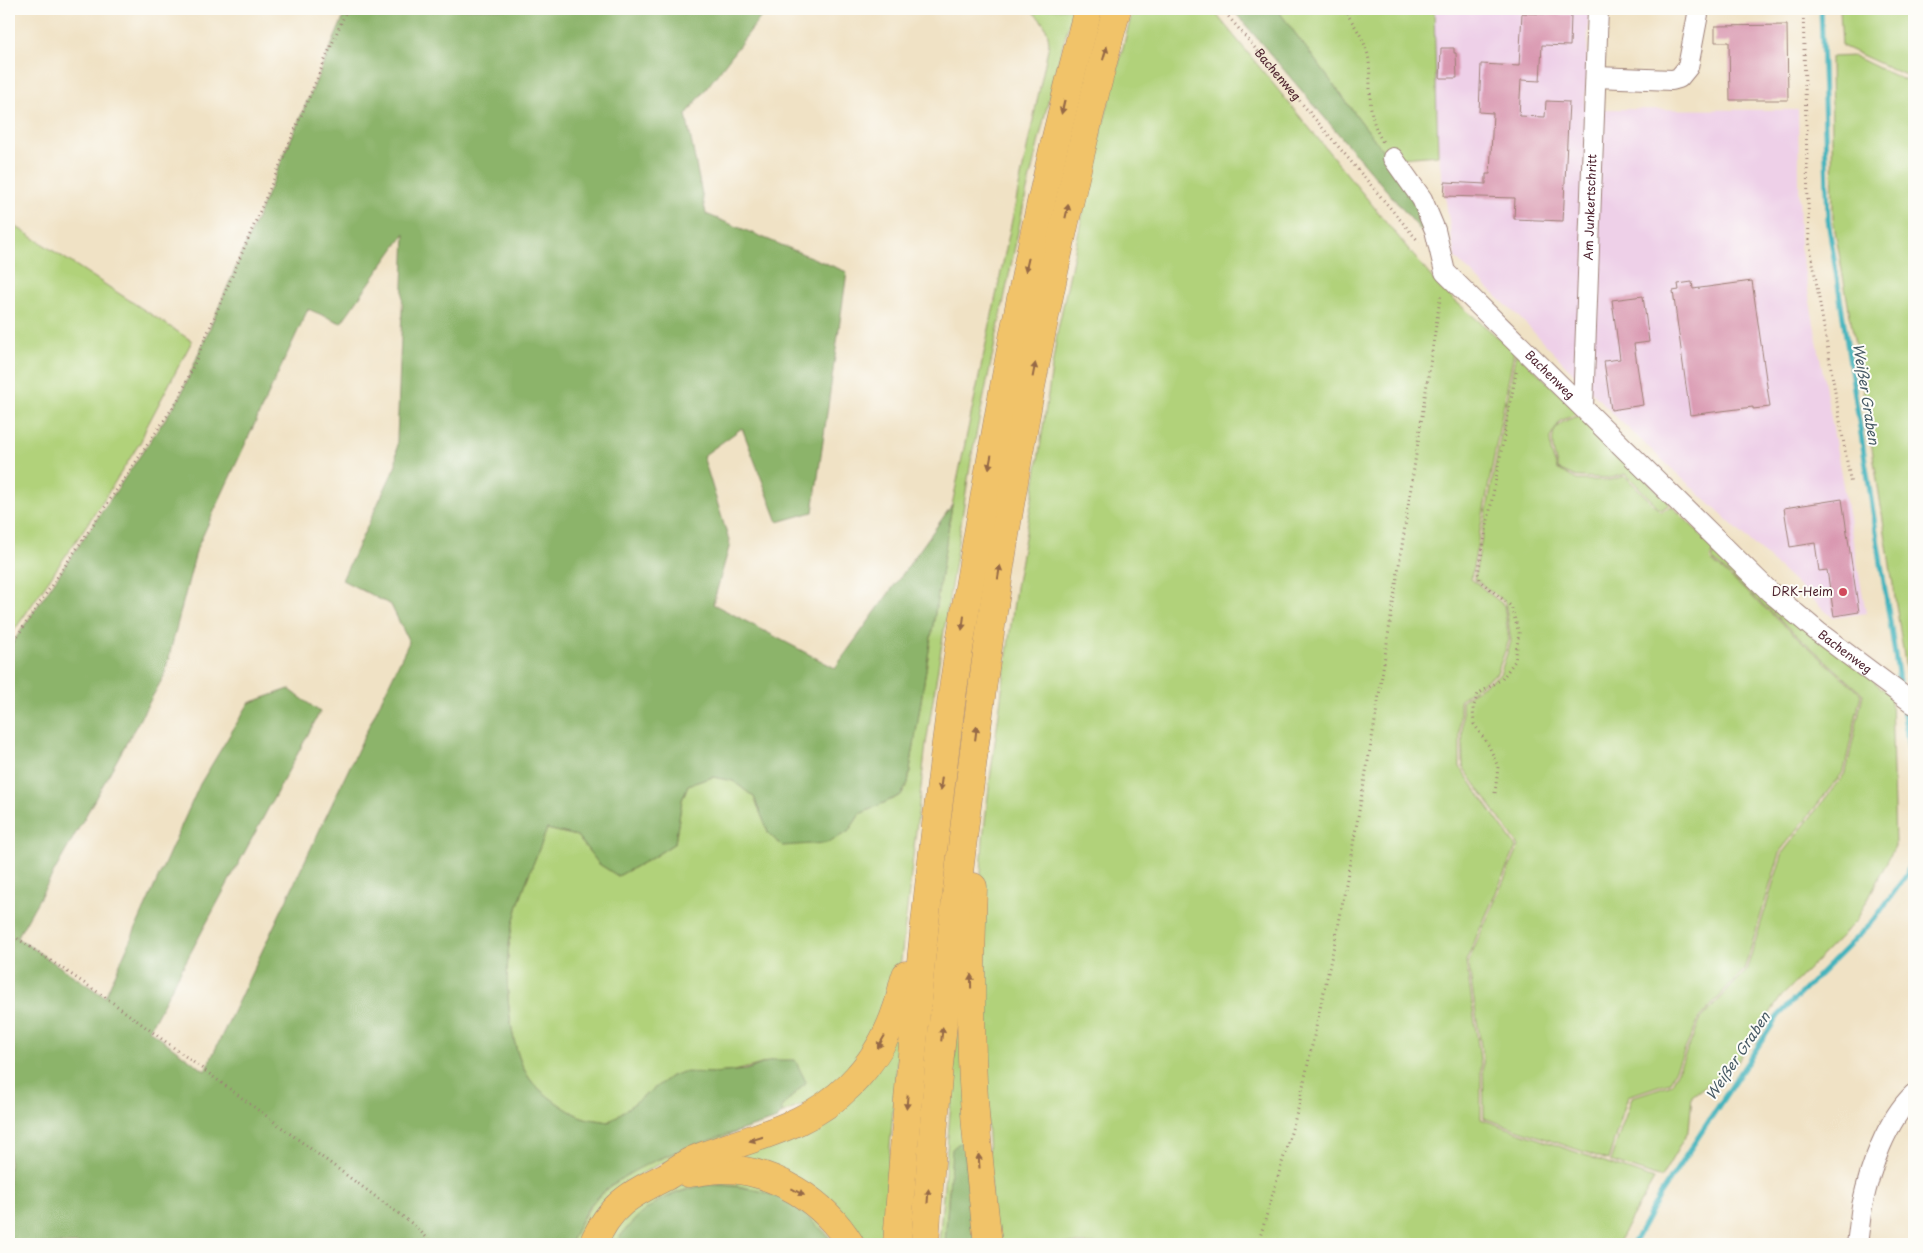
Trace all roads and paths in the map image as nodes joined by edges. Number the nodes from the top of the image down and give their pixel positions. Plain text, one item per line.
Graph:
1 (347, 9) edge
2 (1088, 9) edge
3 (1117, 9) edge
4 (1222, 9) edge
5 (1344, 9) edge
6 (1598, 9) edge
7 (1700, 9) edge
8 (1803, 9) edge
9 (1596, 77) junction
10 (1393, 158) joint
11 (1422, 246) dead end
12 (1445, 272) junction
13 (1524, 349) junction
14 (1583, 407) junction
15 (1851, 485) dead end
16 (9, 648) edge
17 (1913, 703) edge
18 (1495, 793) dead end
19 (966, 816) junction
20 (9, 932) edge
21 (924, 932) junction
22 (1914, 1094) edge
23 (666, 1176) junction
24 (433, 1244) edge
25 (593, 1244) edge
26 (850, 1244) edge
27 (897, 1244) edge
28 (925, 1244) edge
29 (988, 1244) edge
30 (1258, 1244) edge
31 (1857, 1244) edge

1 - 16 path
2 -> 21 highway
19 -> 3 highway
4 - 11 path, Bachenweg
5 - 10 path
6 - 9 street, Am Junkertschritt
7 - 9 street
8 - 15 path
9 - 14 street, Am Junkertschritt
10 - 12 street
12 - 13 street, Bachenweg
12 - 30 path
13 - 14 street, Bachenweg
13 - 18 path
14 - 17 street, Bachenweg
28 -> 19 highway
29 -> 19 highway
20 - 24 path
21 -> 23 highway
21 -> 27 highway
22 - 31 street
23 - 25 highway
23 -> 26 highway

